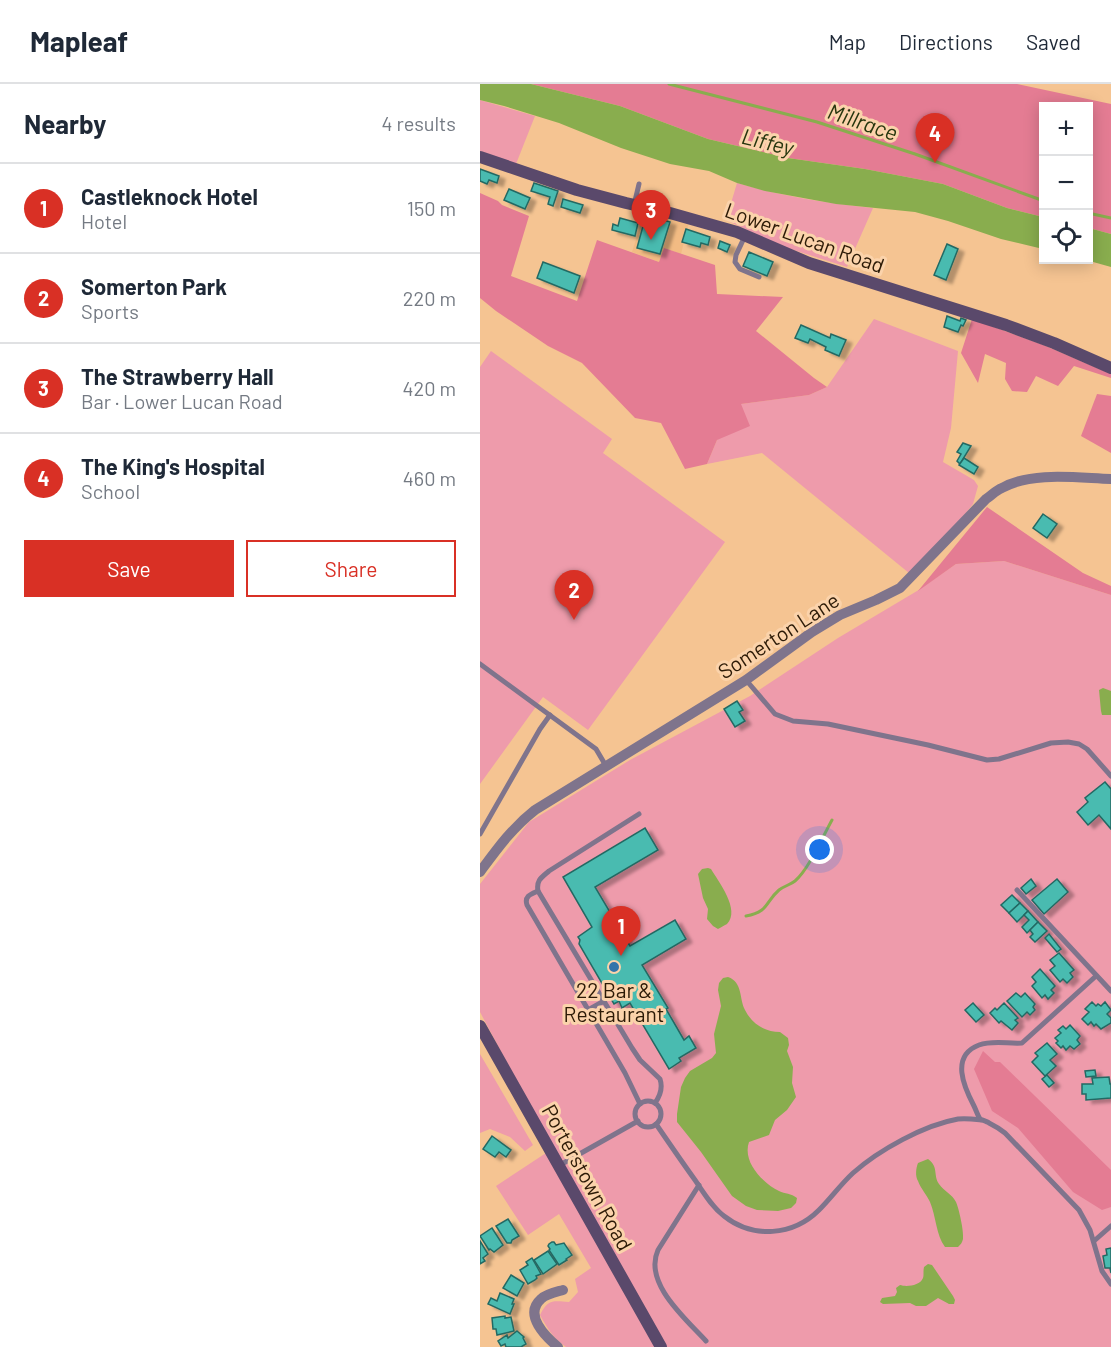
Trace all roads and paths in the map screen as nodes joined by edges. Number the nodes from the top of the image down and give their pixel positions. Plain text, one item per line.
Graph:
1 (480, 157) edge
2 (639, 184) dead end
3 (634, 205) junction
4 (746, 236) junction
5 (759, 277) dead end
6 (1111, 368) edge
7 (1111, 479) edge
8 (480, 664) edge
9 (746, 680) junction
10 (550, 715) junction
11 (606, 766) junction
12 (1111, 776) edge
13 (639, 814) dead end
14 (480, 834) edge
15 (480, 872) edge
16 (1017, 890) dead end
17 (538, 891) junction
18 (1096, 976) junction
19 (1111, 991) edge
20 (604, 1001) junction
21 (588, 1010) junction
22 (480, 1026) edge
23 (655, 1103) junction
24 (640, 1104) junction
25 (981, 1120) junction
26 (638, 1121) junction
27 (656, 1124) junction
28 (560, 1166) junction
29 (699, 1185) junction
30 (1111, 1226) edge
31 (1094, 1241) junction
32 (1111, 1284) edge
33 (563, 1290) dead end
34 (706, 1341) dead end
35 (558, 1347) edge
36 (661, 1347) edge

1 - 3 street, Lower Lucan Road
2 - 3 lane
3 - 4 street, Lower Lucan Road
4 - 5 lane
4 - 6 street, Lower Lucan Road
7 - 9 street, Somerton Lane
8 - 10 lane
9 - 11 street, Somerton Lane
9 - 12 lane
10 - 11 lane
10 - 14 lane
11 - 15 street, Somerton Lane
13 - 17 lane
16 - 18 lane
17 - 20 lane
17 - 21 lane
18 - 19 lane
18 - 25 lane
20 - 21 lane
20 - 23 lane
21 - 24 lane
22 - 28 street, Porterstown Road
23 - 24 lane
23 - 27 lane
24 - 26 lane
25 - 29 lane
25 - 31 lane
26 - 27 lane
26 - 28 lane
27 - 29 lane
28 - 36 street, Porterstown Road
29 - 34 lane
30 - 31 lane
31 - 32 lane
33 - 35 street

